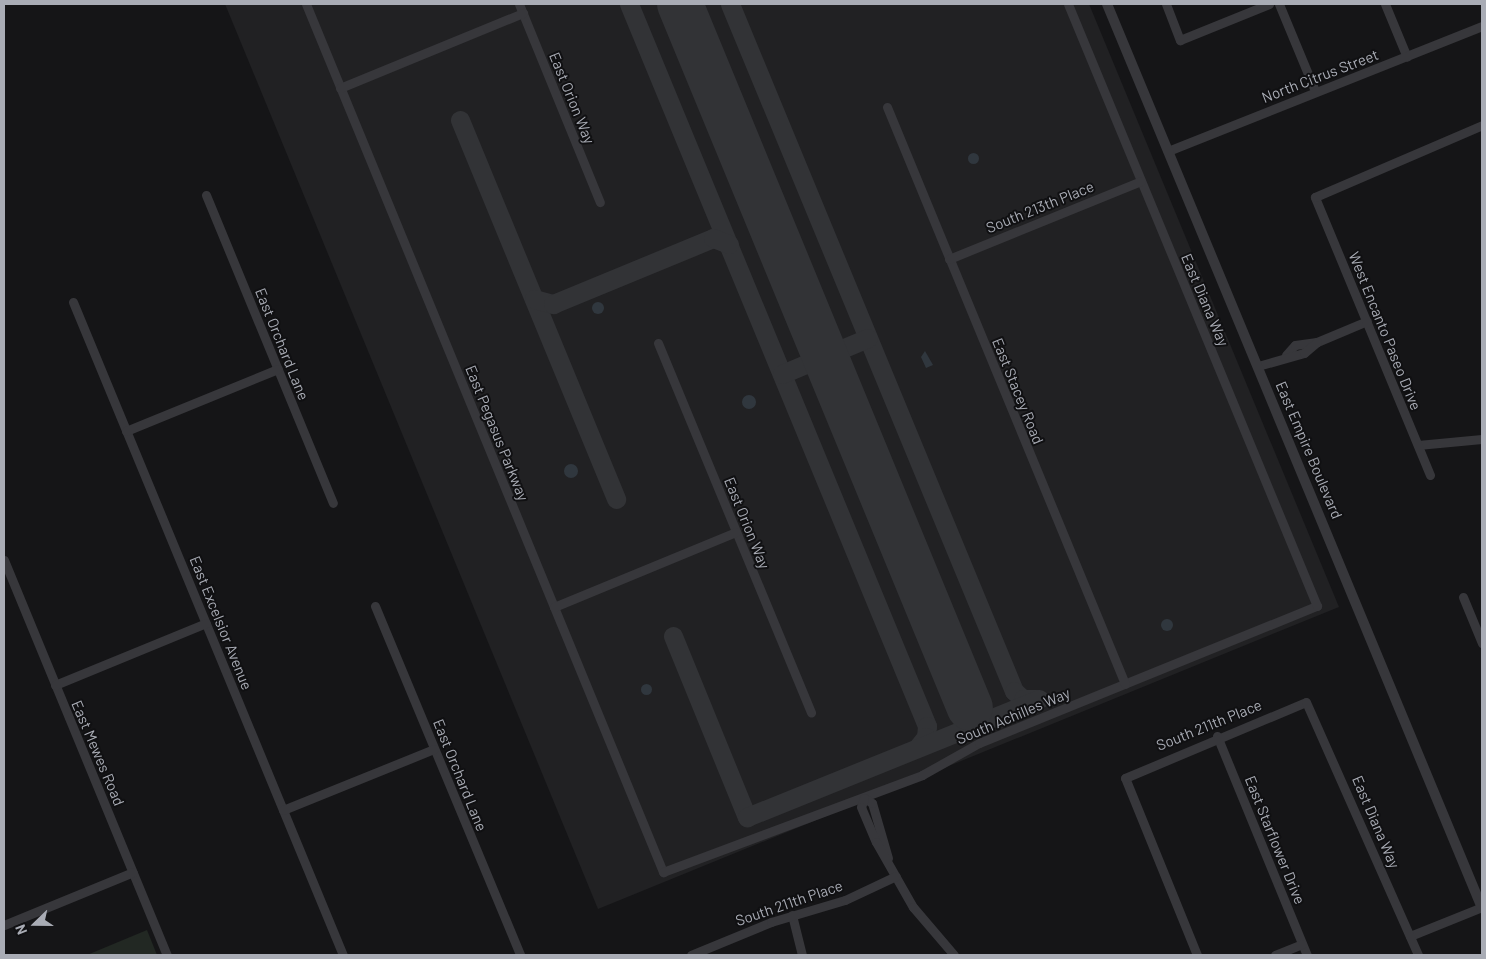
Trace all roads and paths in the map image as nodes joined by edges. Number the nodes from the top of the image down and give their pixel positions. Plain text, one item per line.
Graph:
1 (306, 4) edge
2 (519, 4) edge
3 (1068, 4) edge
4 (1107, 4) edge
5 (1166, 4) edge
6 (1269, 4) edge
7 (1279, 4) edge
8 (1386, 4) edge
9 (522, 13) junction
10 (1482, 26) edge
11 (1407, 57) junction
12 (340, 88) junction
13 (1314, 91) junction
14 (887, 108) dead end
15 (1482, 125) edge
16 (1168, 151) junction
17 (1141, 181) junction
18 (206, 195) dead end
19 (600, 202) dead end
20 (949, 259) junction
21 (73, 302) dead end
22 (1367, 321) junction
23 (658, 343) dead end
24 (1258, 366) junction
25 (278, 369) junction
26 (126, 431) junction
27 (1482, 439) edge
28 (1418, 445) junction
29 (1430, 475) dead end
30 (333, 503) dead end
31 (736, 532) junction
32 (4, 560) edge
33 (1463, 596) dead end
34 (375, 606) dead end
35 (554, 606) junction
36 (1317, 606) joint
37 (206, 623) junction
38 (1482, 644) edge
39 (1124, 684) junction
40 (55, 685) junction
41 (1306, 702) joint
42 (811, 712) dead end
43 (1217, 736) junction
44 (434, 748) junction
45 (864, 798) junction
46 (283, 810) junction
47 (133, 872) junction
48 (663, 872) joint
49 (896, 876) junction
50 (1482, 908) edge
51 (792, 915) junction
52 (4, 925) edge
53 (1410, 936) junction
54 (1302, 944) junction
55 (167, 955) edge
56 (343, 955) edge
57 (520, 955) edge
58 (691, 955) edge
59 (802, 955) edge
60 (954, 955) edge
61 (1197, 955) edge
62 (1275, 955) edge
63 (1307, 955) edge
64 (1418, 955) edge

1 - 12 street, East Pegasus Parkway
2 - 9 street, East Orion Way
3 - 17 street, East Diana Way
4 - 16 street, East Empire Boulevard
5 - 6 street
7 - 13 street
8 - 11 street
9 - 12 street
9 - 19 street, East Orion Way
10 - 11 street, North Citrus Street
11 - 13 street, North Citrus Street
12 - 35 street, East Pegasus Parkway
13 - 16 street, North Citrus Street
14 - 20 street, East Stacey Road
15 - 22 street, West Encanto Paseo Drive
16 - 24 street, East Empire Boulevard
17 - 20 street, South 213th Place
17 - 36 street, East Diana Way
18 - 25 street, East Orchard Lane
20 - 39 street, East Stacey Road
21 - 26 street, East Excelsior Avenue
22 - 24 street
22 - 28 street, West Encanto Paseo Drive
23 - 31 street, East Orion Way
24 - 50 street, East Empire Boulevard
25 - 26 street
25 - 30 street, East Orchard Lane
26 - 37 street, East Excelsior Avenue
27 - 28 street
28 - 29 street, West Encanto Paseo Drive
31 - 35 street
31 - 42 street, East Orion Way
32 - 40 street, East Mewes Road
33 - 38 street
34 - 44 street, East Orchard Lane
35 - 48 street, East Pegasus Parkway
36 - 39 street, South Achilles Way
37 - 40 street
37 - 46 street, East Excelsior Avenue
39 - 45 street, South Achilles Way
40 - 47 street, East Mewes Road
41 - 43 street, South 211th Place
41 - 53 street, East Diana Way
43 - 54 street, East Starflower Drive
43 - 61 street, South 211th Place
44 - 46 street
44 - 57 street, East Orchard Lane
45 - 48 street, South Achilles Way
45 - 49 street
46 - 56 street, East Excelsior Avenue
47 - 52 street
47 - 55 street, East Mewes Road
49 - 51 street, South 211th Place
49 - 60 street
50 - 53 street
51 - 58 street, South 211th Place
51 - 59 street
53 - 64 street, East Diana Way
54 - 62 street
54 - 63 street, East Starflower Drive

